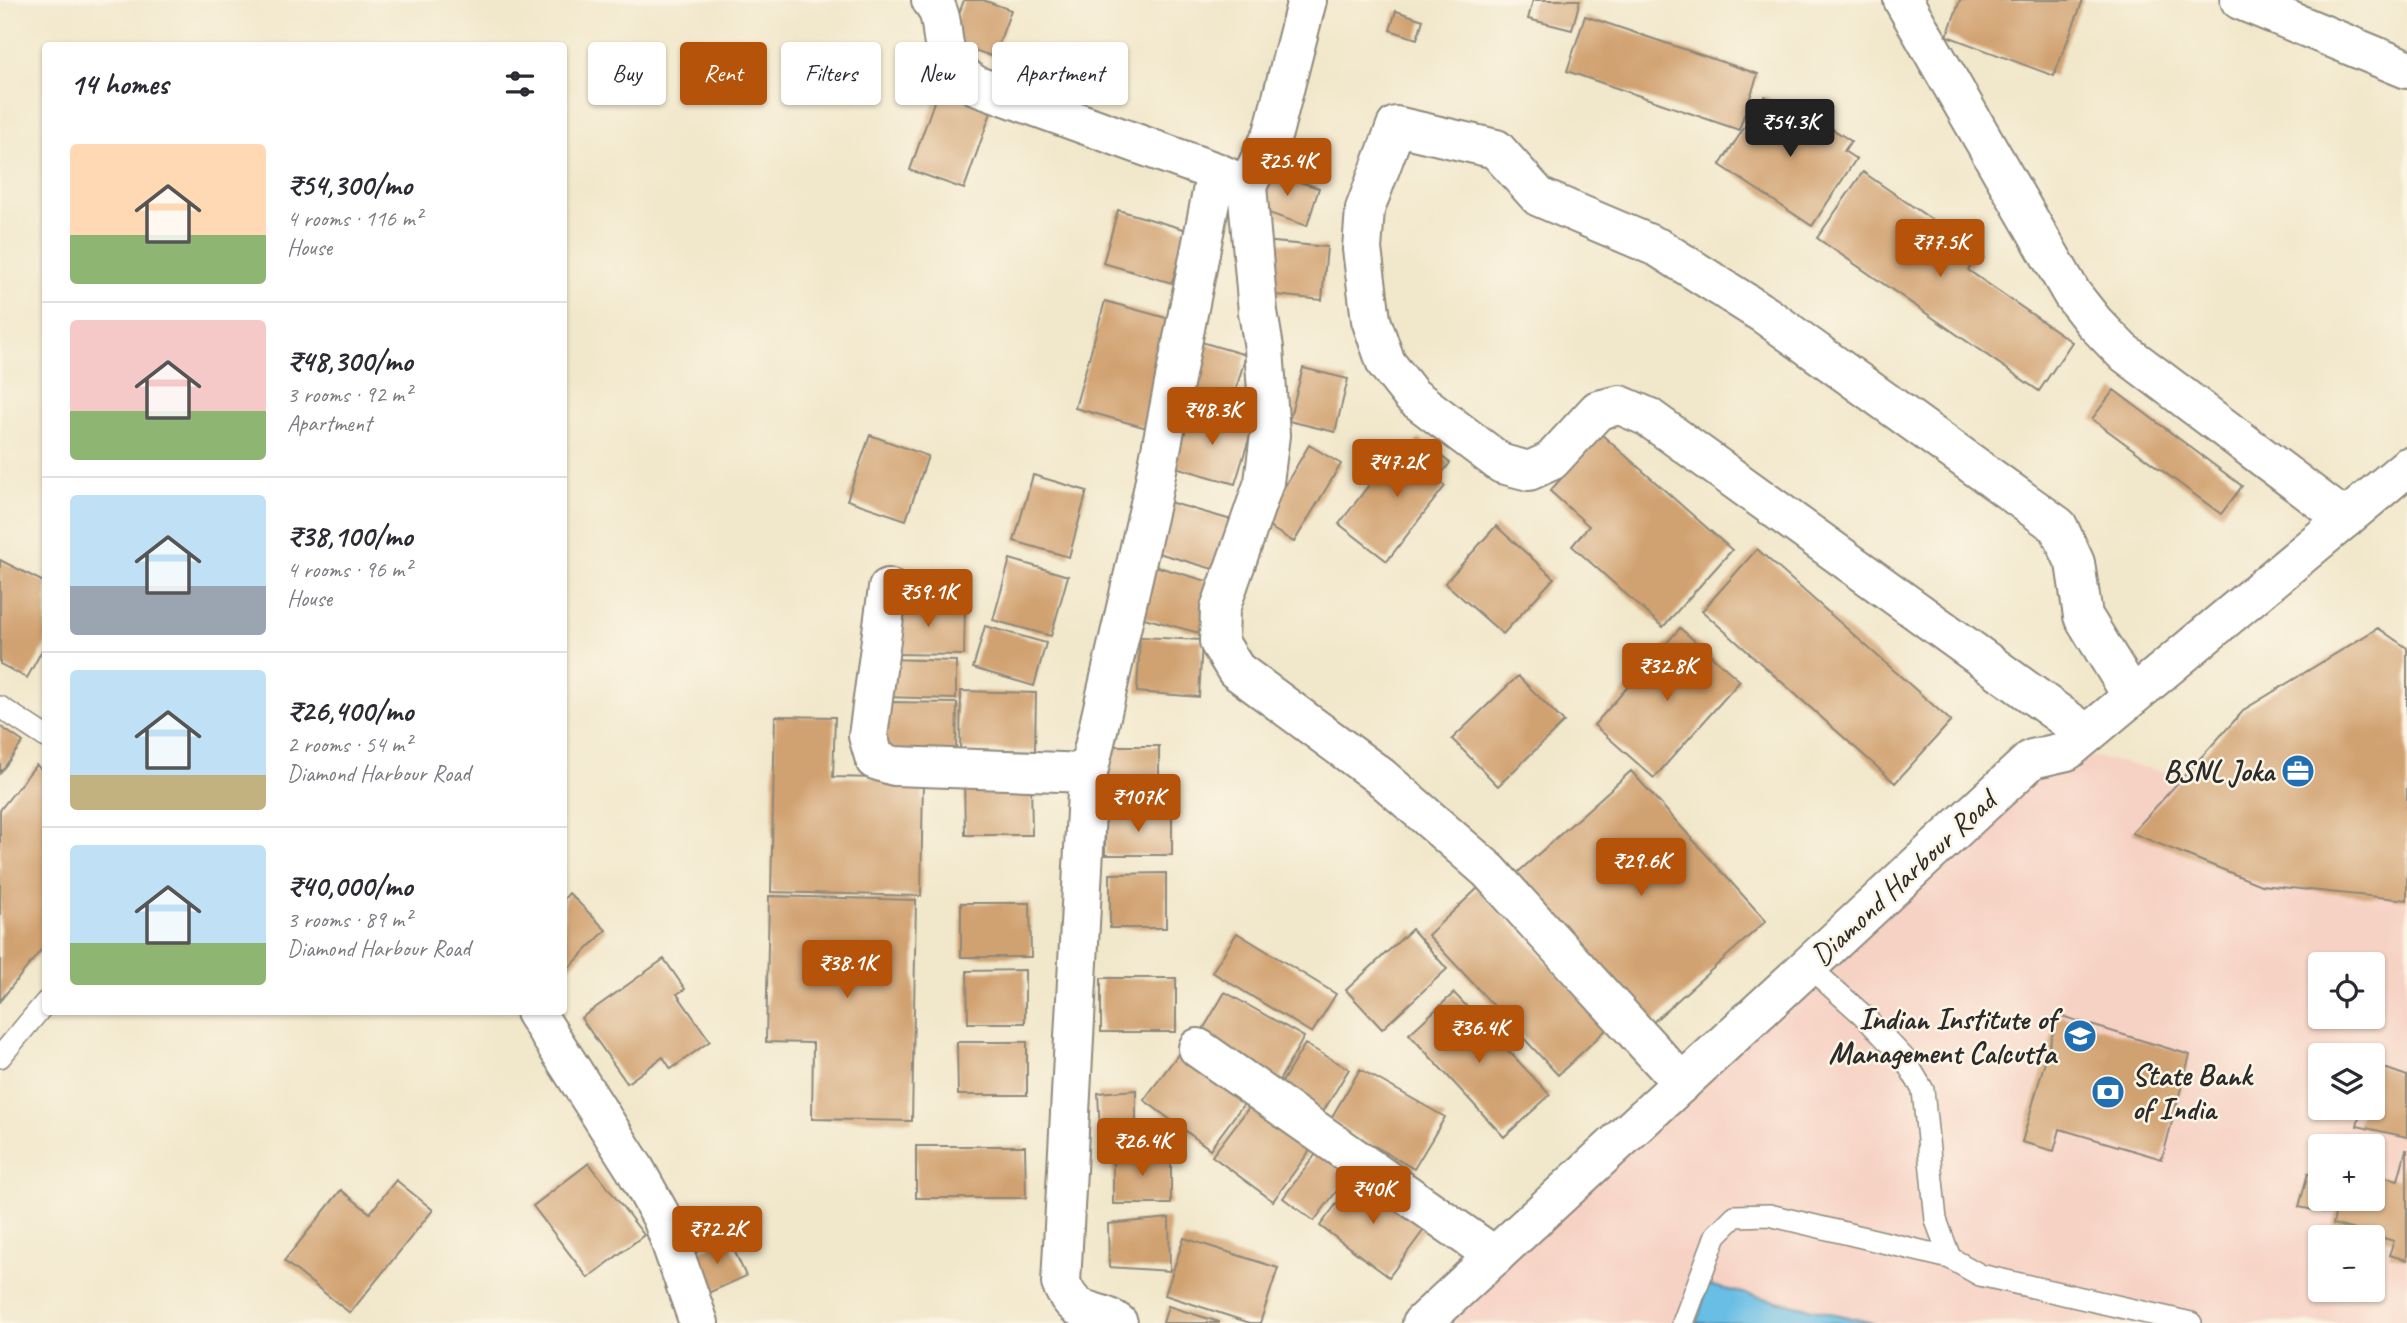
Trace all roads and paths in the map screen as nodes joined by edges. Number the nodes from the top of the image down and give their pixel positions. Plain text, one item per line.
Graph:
1 (931, 0) edge
2 (1307, 0) edge
3 (1903, 0) edge
4 (2240, 0) edge
5 (2407, 69) edge
6 (1232, 179) junction
7 (2407, 467) edge
8 (2344, 519) junction
9 (888, 588) dead end
10 (2132, 696) junction
11 (0, 707) edge
12 (42, 734) edge
13 (2087, 734) junction
14 (1088, 773) junction
15 (1808, 966) junction
16 (42, 1007) edge
17 (537, 1015) edge
18 (1198, 1048) dead end
19 (0, 1057) edge
20 (1682, 1083) junction
21 (1495, 1256) junction
22 (1950, 1258) junction
23 (699, 1323) edge
24 (1118, 1323) edge
25 (1422, 1323) edge
26 (1683, 1323) edge
27 (2191, 1323) edge

1 - 6 main road
2 - 6 main road
3 - 8 main road
4 - 5 main road
6 - 14 main road
6 - 20 main road
7 - 8 main road, Diamond Harbour Road
8 - 10 main road, Diamond Harbour Road
9 - 14 main road
10 - 13 main road, Diamond Harbour Road
10 - 13 main road
11 - 12 lane
13 - 15 main road, Diamond Harbour Road
14 - 24 main road
15 - 20 main road, Diamond Harbour Road
15 - 22 lane
16 - 19 lane
17 - 23 main road
18 - 21 main road
20 - 21 main road, Diamond Harbour Road
21 - 25 main road, Diamond Harbour Road
22 - 26 lane
22 - 27 lane

